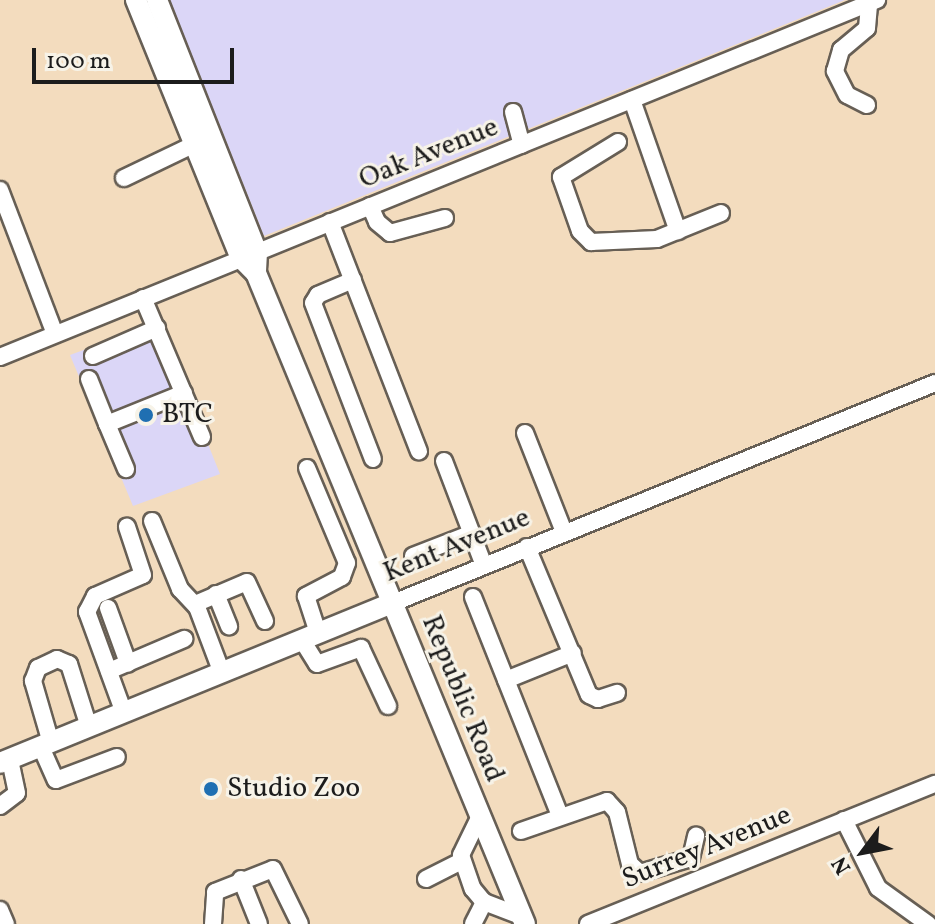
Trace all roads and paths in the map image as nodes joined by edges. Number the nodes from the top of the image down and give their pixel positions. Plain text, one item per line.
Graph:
1 (136, 0) edge
2 (157, 0) edge
3 (873, 2) edge
4 (632, 100) junction
5 (867, 105) dead end
6 (513, 112) dead end
7 (618, 142) dead end
8 (195, 144) junction
9 (522, 145) junction
10 (124, 178) dead end
11 (0, 190) edge
12 (370, 206) junction
13 (721, 213) dead end
14 (445, 218) dead end
15 (330, 222) junction
16 (678, 231) junction
17 (249, 255) junction
18 (353, 280) junction
19 (143, 298) junction
20 (157, 328) junction
21 (55, 334) junction
22 (93, 356) dead end
23 (0, 357) edge
24 (89, 379) dead end
25 (935, 383) edge
26 (184, 393) junction
27 (107, 424) junction
28 (525, 433) dead end
29 (202, 437) dead end
30 (419, 451) dead end
31 (373, 459) dead end
32 (444, 461) dead end
33 (307, 468) dead end
34 (126, 469) dead end
35 (152, 521) dead end
36 (127, 527) dead end
37 (564, 532) junction
38 (472, 533) junction
39 (527, 547) junction
40 (413, 556) dead end
41 (484, 566) junction
42 (216, 594) junction
43 (473, 597) dead end
44 (393, 603) junction
45 (195, 604) junction
46 (108, 608) dead end
47 (265, 621) dead end
48 (229, 626) dead end
49 (310, 637) junction
50 (184, 639) dead end
51 (573, 653) junction
52 (128, 663) junction
53 (109, 671) junction
54 (222, 673) junction
55 (506, 680) junction
56 (617, 693) dead end
57 (388, 706) dead end
58 (124, 713) junction
59 (89, 727) junction
60 (46, 745) junction
61 (117, 757) dead end
62 (5, 761) edge
63 (935, 784) edge
64 (0, 806) edge
65 (480, 816) junction
66 (560, 816) junction
67 (844, 820) junction
68 (521, 831) dead end
69 (696, 836) dead end
70 (462, 856) junction
71 (241, 879) junction
72 (426, 879) dead end
73 (484, 902) junction
74 (0, 910) edge
75 (523, 920) edge
76 (6, 924) edge
77 (213, 924) edge
78 (259, 924) edge
79 (300, 924) edge
80 (473, 924) edge
81 (588, 924) edge
82 (928, 924) edge

1 - 8 main road, Republic Road
2 - 17 main road, Republic Road
3 - 4 street, Oak Avenue
3 - 5 street
4 - 9 street, Oak Avenue
4 - 16 street
6 - 9 street
7 - 16 street
8 - 10 street
8 - 17 main road, Republic Road
9 - 12 street, Oak Avenue
11 - 21 street
12 - 14 street
12 - 15 street, Oak Avenue
13 - 16 street
15 - 17 street, Oak Avenue
15 - 18 street
17 - 19 street, Oak Avenue
17 - 44 main road, Republic Road
18 - 30 street
18 - 31 street
19 - 20 street
19 - 21 street, Oak Avenue
20 - 22 street
20 - 26 street
21 - 23 street, Oak Avenue
24 - 27 street
25 - 37 street, Kent Avenue
26 - 27 street
26 - 29 street
27 - 34 street
28 - 37 street
32 - 38 street
33 - 49 street
35 - 45 street
36 - 53 street
37 - 39 street, Kent Avenue
38 - 40 street
38 - 41 street
39 - 41 street, Kent Avenue
39 - 51 street
41 - 44 street, Kent Avenue
42 - 45 street
42 - 47 street
42 - 48 street
43 - 55 street
44 - 49 main road, Kent Avenue
44 - 65 main road, Republic Road
45 - 54 street
46 - 52 street
49 - 54 main road, Kent Avenue
49 - 57 street
50 - 52 street
51 - 55 street
51 - 56 street
52 - 53 street
53 - 58 street
54 - 58 main road, Kent Avenue
55 - 66 street
58 - 59 main road, Kent Avenue
59 - 60 main road, Kent Avenue
59 - 60 street
60 - 61 street
60 - 62 main road, Kent Avenue
62 - 64 street
63 - 67 street, Surrey Avenue
65 - 70 street
65 - 75 main road, Republic Road
66 - 68 street
66 - 69 street
67 - 81 street, Surrey Avenue
67 - 82 street
70 - 72 street
70 - 73 street
71 - 77 street
71 - 78 street
71 - 79 street
73 - 75 street
73 - 80 street
74 - 76 street

